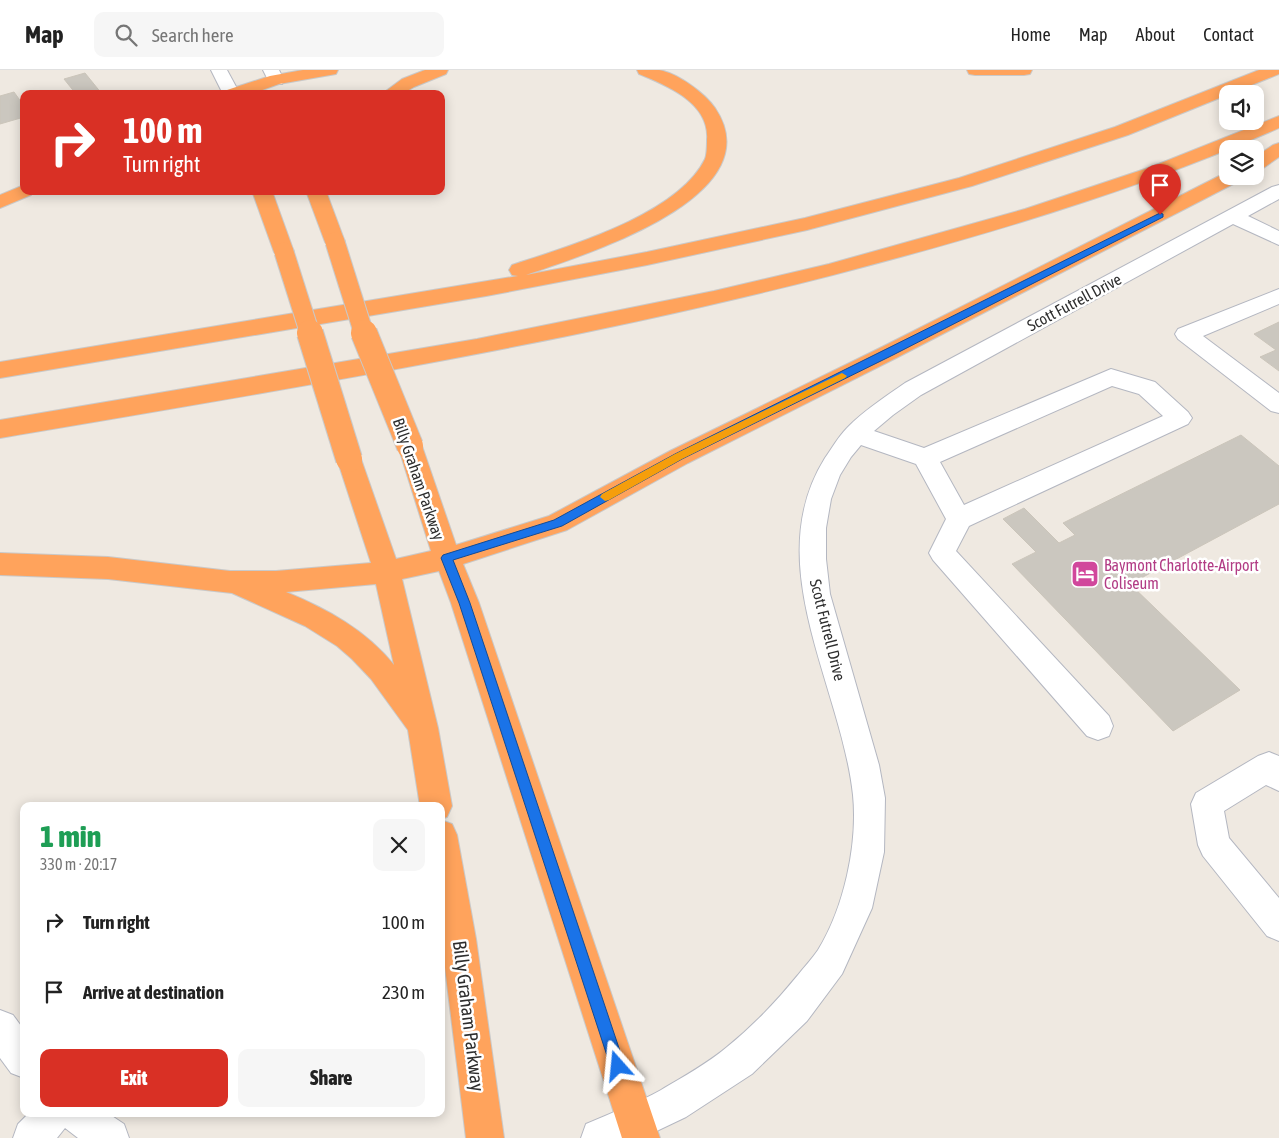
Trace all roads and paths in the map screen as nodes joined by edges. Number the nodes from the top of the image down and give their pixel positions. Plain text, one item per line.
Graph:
1 (219, 70) edge
2 (330, 70) edge
3 (440, 70) edge
4 (645, 70) edge
5 (975, 70) edge
6 (1024, 70) edge
7 (1274, 70) edge
8 (276, 81) edge
9 (231, 90) edge
10 (246, 90) edge
11 (397, 90) edge
12 (1279, 121) edge
13 (1279, 149) edge
14 (1264, 159) edge
15 (1219, 184) edge
16 (1279, 191) edge
17 (20, 193) edge
18 (263, 195) edge
19 (317, 195) edge
20 (338, 195) edge
21 (0, 202) edge
22 (1234, 216) junction
23 (1279, 239) edge
24 (335, 242) junction
25 (1279, 296) edge
26 (433, 297) junction
27 (0, 370) edge
28 (1279, 405) edge
29 (0, 429) edge
30 (855, 434) junction
31 (925, 458) junction
32 (959, 519) junction
33 (447, 558) junction
34 (0, 564) edge
35 (387, 572) junction
36 (230, 582) junction
37 (1098, 726) dead end
38 (423, 728) junction
39 (1276, 767) edge
40 (435, 802) edge
41 (445, 858) edge
42 (1279, 924) edge
43 (0, 1028) edge
44 (20, 1055) edge
45 (50, 1117) edge
46 (81, 1117) edge
47 (638, 1130) edge
48 (32, 1138) edge
49 (110, 1138) edge
50 (485, 1138) edge
51 (600, 1138) edge

1 - 9 street
2 - 8 highway
3 - 11 highway
4 - 26 highway
5 - 6 highway
7 - 26 highway
8 - 10 highway
12 - 29 highway
13 - 14 highway
15 - 33 highway
16 - 22 street, Scott Futrell Drive
17 - 21 highway
18 - 35 highway, bridge
19 - 24 highway, Billy Graham Parkway
20 - 24 highway
22 - 23 street
22 - 30 street, Scott Futrell Drive
24 - 33 highway, Billy Graham Parkway, bridge
25 - 28 street
26 - 27 highway
30 - 31 street
30 - 47 street, Scott Futrell Drive
31 - 32 street
31 - 32 street
32 - 37 street
33 - 35 highway
33 - 47 highway, Billy Graham Parkway
34 - 36 highway
35 - 36 highway
35 - 38 highway
36 - 38 highway
38 - 40 highway
39 - 42 street
41 - 50 highway, Billy Graham Parkway
43 - 44 street
45 - 48 street
46 - 49 street
47 - 51 street, Scott Futrell Drive

